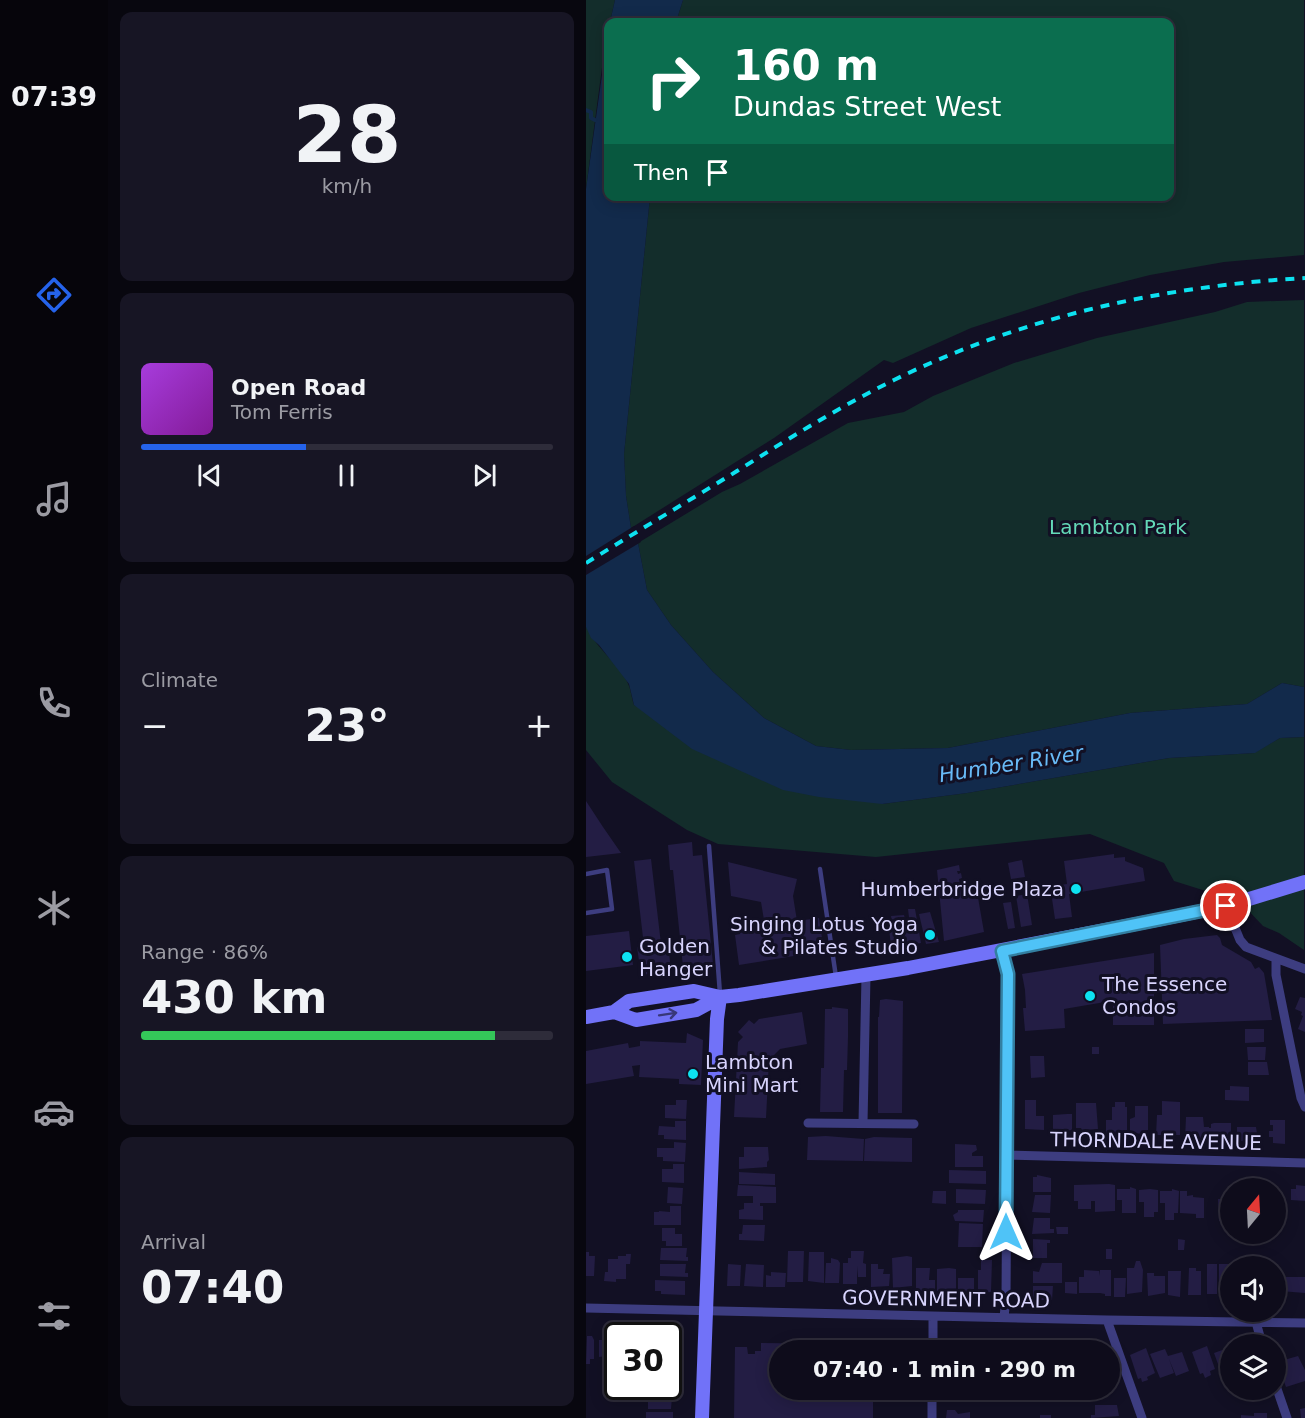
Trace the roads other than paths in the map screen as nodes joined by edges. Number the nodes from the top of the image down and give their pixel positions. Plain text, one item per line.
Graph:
1 (709, 846) dead end
2 (820, 869) dead end
3 (586, 874) edge
4 (1304, 882) edge
5 (1226, 906) junction
6 (586, 913) edge
7 (1002, 951) junction
8 (1276, 959) junction
9 (1304, 969) edge
10 (866, 976) junction
11 (836, 980) junction
12 (720, 997) junction
13 (614, 1012) junction
14 (586, 1017) edge
15 (1304, 1107) edge
16 (808, 1123) dead end
17 (863, 1123) junction
18 (914, 1124) dead end
19 (1006, 1155) junction
20 (1304, 1163) edge
21 (586, 1308) edge
22 (707, 1311) junction
23 (933, 1317) junction
24 (1004, 1317) junction
25 (1107, 1320) junction
26 (1220, 1322) edge
27 (1256, 1322) joint
28 (1304, 1323) edge
29 (1259, 1334) edge
30 (932, 1340) edge
31 (932, 1400) edge
32 (1281, 1400) edge
33 (702, 1418) edge
34 (932, 1418) edge
35 (1142, 1418) edge
36 (1287, 1418) edge

1 - 12 lane
2 - 11 lane
3 - 6 lane
4 - 5 main road
5 - 7 main road
5 - 8 street
7 - 10 main road
7 - 19 street
8 - 9 street
8 - 15 street
10 - 11 main road
10 - 17 street
11 - 12 main road
12 - 13 main road
13 -> 12 main road
12 - 22 main road
13 - 14 main road
16 - 17 street
17 - 18 street
19 - 20 street, THORNDALE AVENUE
19 - 24 street
21 - 22 street, GOVERNMENT ROAD
22 - 23 street, GOVERNMENT ROAD
22 - 33 main road
23 - 24 street, GOVERNMENT ROAD
23 - 30 street
24 - 25 street, GOVERNMENT ROAD
25 - 26 street, GOVERNMENT ROAD
25 - 35 street
27 - 28 street, GOVERNMENT ROAD
27 - 29 street
31 - 34 street
32 - 36 street

